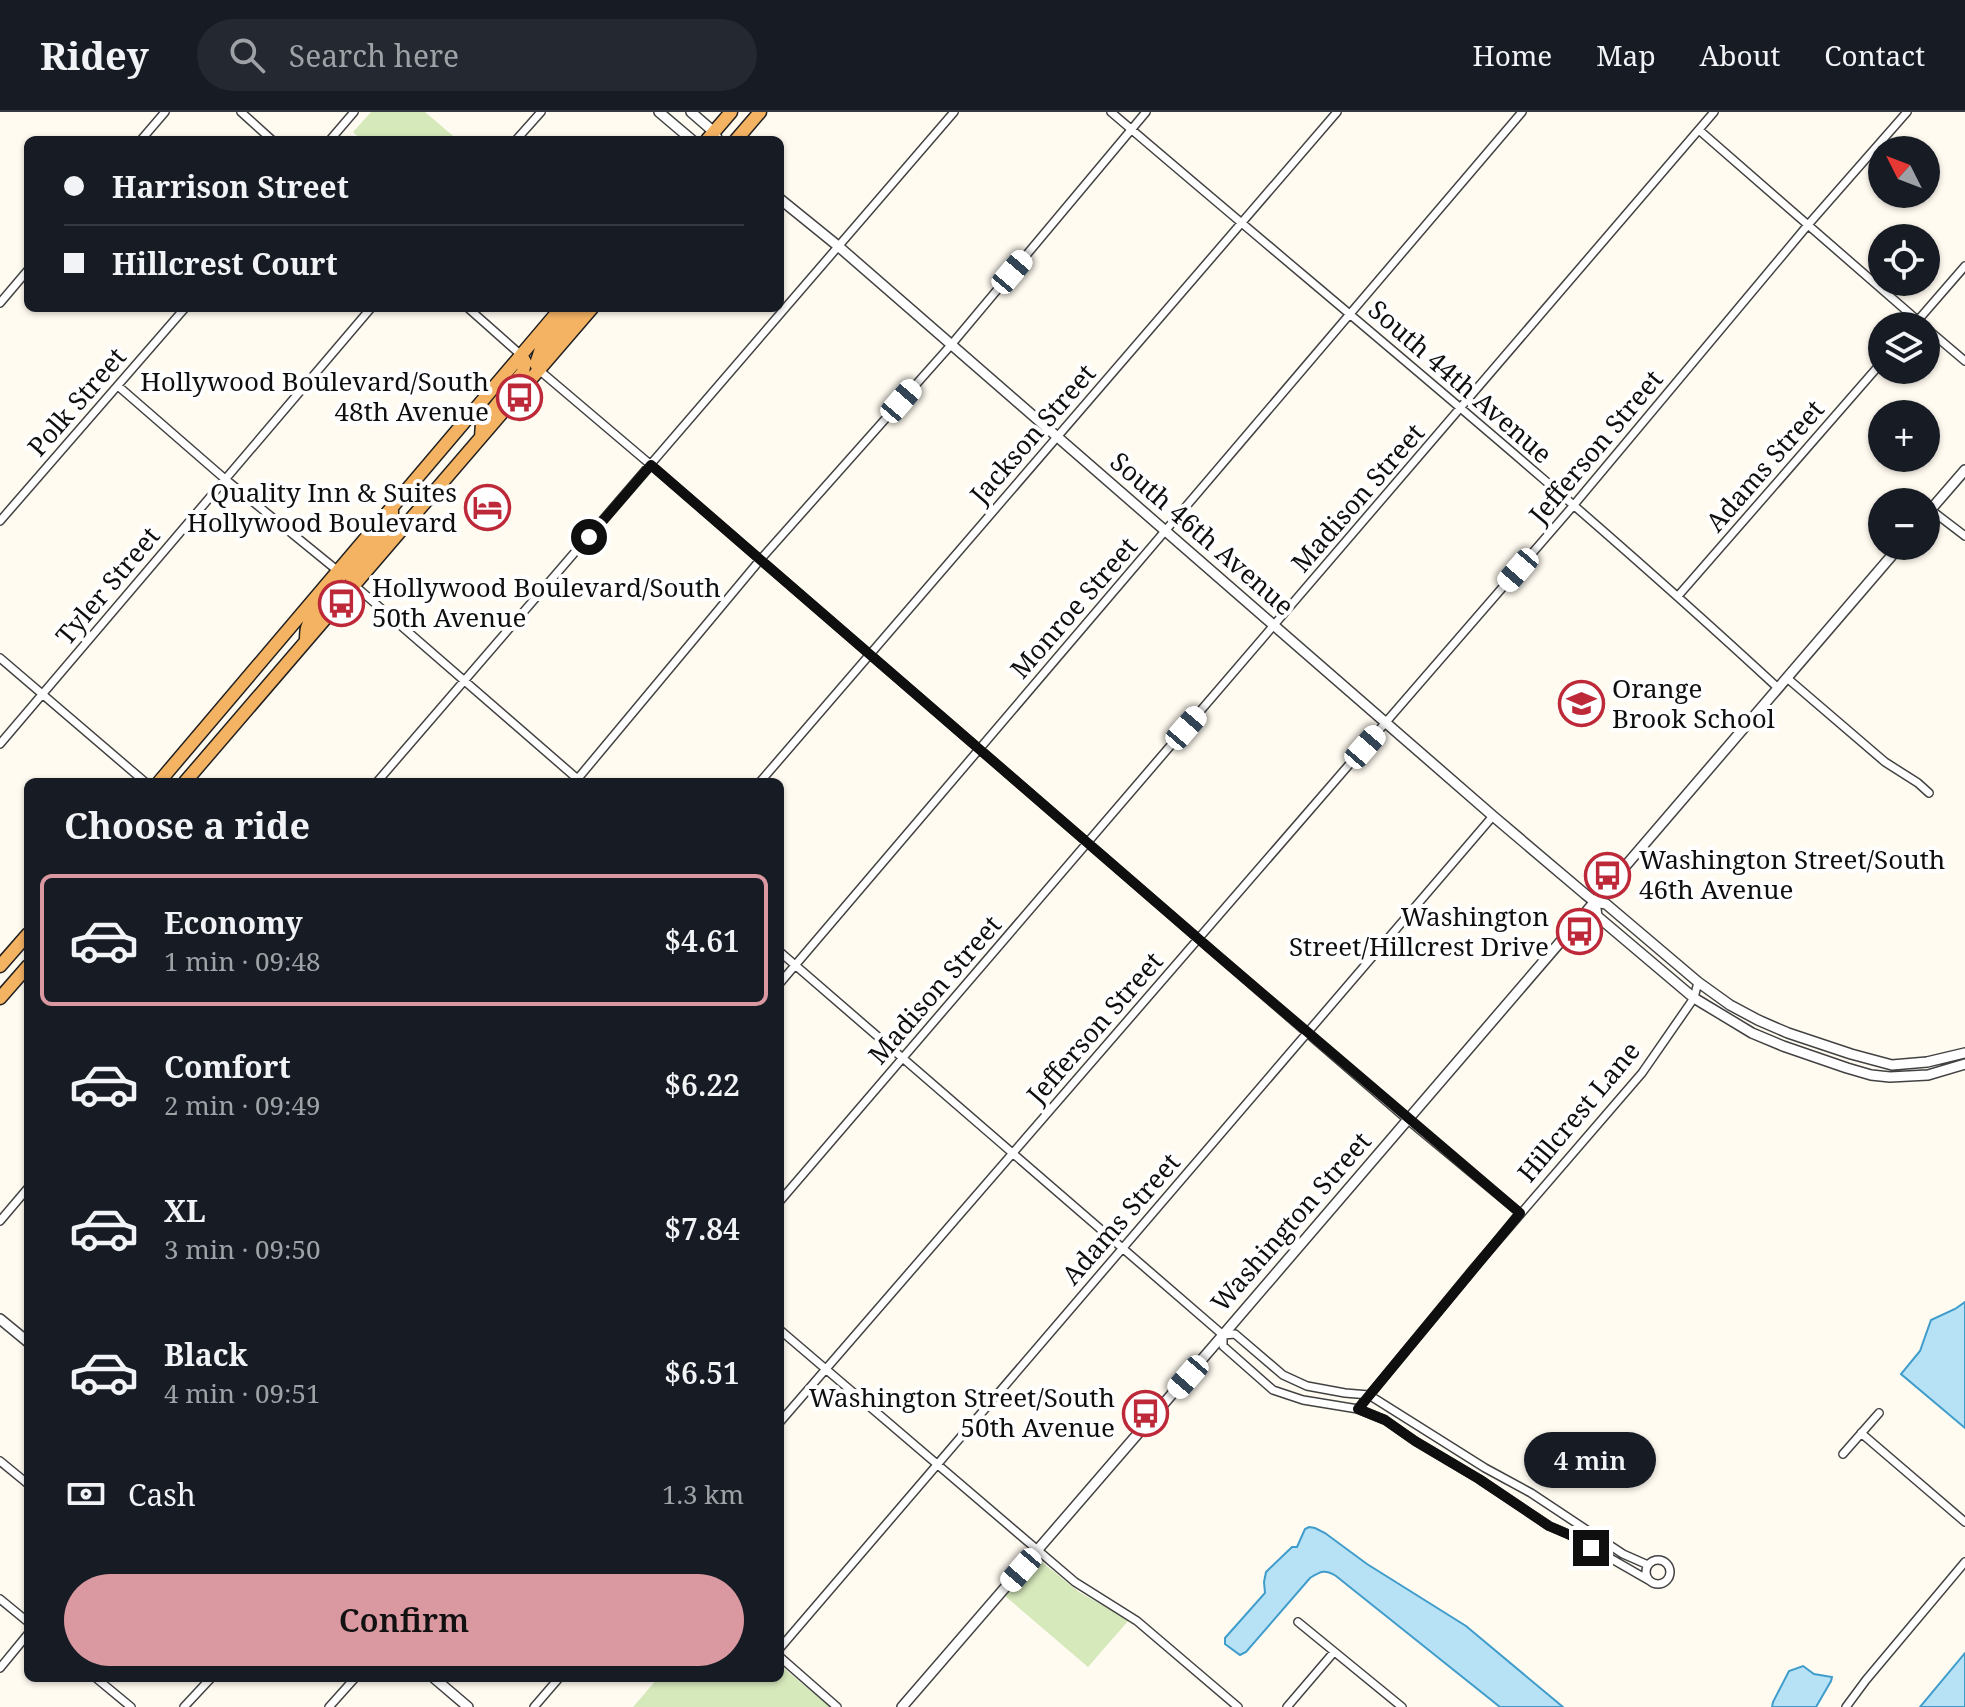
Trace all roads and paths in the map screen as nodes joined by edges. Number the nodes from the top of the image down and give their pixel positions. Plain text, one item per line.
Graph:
1 (165, 112) edge
2 (241, 112) edge
3 (354, 112) edge
4 (541, 112) edge
5 (659, 112) edge
6 (691, 112) edge
7 (731, 112) edge
8 (760, 112) edge
9 (954, 112) edge
10 (1111, 112) edge
11 (1146, 112) edge
12 (1337, 112) edge
13 (1522, 112) edge
14 (1714, 112) edge
15 (1907, 112) edge
16 (1131, 129) junction
17 (1699, 130) junction
18 (144, 136) edge
19 (268, 136) edge
20 (333, 136) edge
21 (520, 136) edge
22 (687, 136) edge
23 (712, 136) edge
24 (714, 136) edge
25 (739, 136) edge
26 (784, 202) edge
27 (1242, 222) junction
28 (1807, 226) junction
29 (838, 246) junction
30 (1965, 266) edge
31 (24, 275) edge
32 (0, 303) edge
33 (784, 309) edge
34 (182, 312) edge
35 (368, 312) edge
36 (473, 312) edge
37 (558, 312) edge
38 (573, 312) edge
39 (589, 312) edge
40 (782, 312) edge
41 (1905, 312) edge
42 (1930, 312) edge
43 (1351, 314) junction
44 (1940, 341) edge
45 (951, 345) junction
46 (521, 355) junction
47 (1965, 361) edge
48 (539, 370) junction
49 (1868, 378) edge
50 (118, 386) junction
51 (1461, 409) junction
52 (481, 437) junction
53 (1057, 437) junction
54 (651, 465) junction
55 (1965, 470) edge
56 (225, 479) junction
57 (1940, 498) edge
58 (392, 506) junction
59 (1573, 506) junction
60 (1940, 520) edge
61 (0, 521) edge
62 (1166, 531) junction
63 (1965, 536) edge
64 (760, 560) junction
65 (1888, 560) edge
66 (338, 571) junction
67 (354, 585) junction
68 (1678, 596) junction
69 (1275, 626) junction
70 (306, 641) junction
71 (870, 654) junction
72 (0, 658) edge
73 (1787, 678) junction
74 (464, 681) junction
75 (1778, 688) junction
76 (42, 696) junction
77 (1386, 723) junction
78 (0, 744) edge
79 (980, 749) junction
80 (140, 778) edge
81 (162, 778) edge
82 (188, 778) edge
83 (380, 778) edge
84 (575, 778) edge
85 (580, 778) edge
86 (763, 778) edge
87 (1929, 793) dead end
88 (1493, 816) junction
89 (1088, 843) junction
90 (1595, 902) junction
91 (24, 939) edge
92 (1198, 939) junction
93 (784, 955) edge
94 (795, 965) junction
95 (0, 966) edge
96 (24, 971) edge
97 (784, 978) edge
98 (1698, 982) junction
99 (0, 998) edge
100 (1694, 998) junction
101 (1307, 1033) junction
102 (1965, 1053) edge
103 (903, 1058) junction
104 (1965, 1064) edge
105 (1408, 1120) junction
106 (1013, 1153) junction
107 (24, 1193) edge
108 (784, 1196) edge
109 (1520, 1213) junction
110 (0, 1221) edge
111 (1123, 1248) junction
112 (0, 1319) edge
113 (784, 1333) edge
114 (1223, 1335) junction
115 (24, 1339) edge
116 (825, 1369) junction
117 (1369, 1395) junction
118 (1358, 1409) junction
119 (1879, 1413) dead end
120 (784, 1417) edge
121 (1861, 1433) junction
122 (1843, 1454) dead end
123 (0, 1461) edge
124 (938, 1464) junction
125 (24, 1481) edge
126 (1965, 1522) edge
127 (1037, 1551) junction
128 (1965, 1562) edge
129 (1648, 1565) junction
130 (1650, 1581) junction
131 (0, 1599) edge
132 (24, 1619) edge
133 (1298, 1622) dead end
134 (24, 1639) edge
135 (784, 1643) edge
136 (1334, 1652) junction
137 (784, 1661) edge
138 (0, 1668) edge
139 (101, 1682) edge
140 (207, 1682) edge
141 (351, 1682) edge
142 (439, 1682) edge
143 (556, 1682) edge
144 (1398, 1706) edge
145 (131, 1707) edge
146 (184, 1707) edge
147 (329, 1707) edge
148 (468, 1707) edge
149 (534, 1707) edge
150 (837, 1707) edge
151 (902, 1707) edge
152 (1238, 1707) edge
153 (1287, 1707) edge
154 (1846, 1707) edge

1 - 18 street
2 - 19 street
3 - 20 street
4 - 21 street
5 - 22 street
6 - 23 street
7 - 24 highway
8 - 25 highway
9 - 29 street
10 - 16 street, South 44th Avenue
11 - 16 street
12 - 27 street, Jackson Street
13 - 43 street, Monroe Street
14 - 17 street, Madison Street
15 - 28 street, Jefferson Street
16 - 27 street, South 44th Avenue
16 - 45 street
17 - 28 street
17 - 51 street, Madison Street
26 - 29 street, South 46th Avenue
27 - 43 street, South 44th Avenue
27 - 53 street, Jackson Street
28 - 41 street
28 - 59 street, Jefferson Street
29 - 33 street
29 - 45 street, South 46th Avenue
30 - 42 street
31 - 32 street
34 - 50 street, Polk Street
35 - 56 street, Tyler Street
36 - 46 street
37 - 46 highway
38 - 48 highway
39 - 48 highway
40 - 54 street
43 - 51 street, South 44th Avenue
43 - 62 street, Monroe Street
44 - 47 street
45 - 53 street, South 46th Avenue
45 - 64 street
46 - 52 highway
46 - 58 highway
48 - 52 highway
48 - 54 street
49 - 68 street, Adams Street
50 - 56 street
50 - 61 street, Polk Street
51 - 59 street, South 44th Avenue
51 - 69 street, Madison Street
52 - 67 highway
53 - 62 street, South 46th Avenue
53 - 71 street, Jackson Street
54 - 64 street
54 - 74 street
55 - 57 street
56 - 66 street
56 - 76 street, Tyler Street
58 - 66 highway
58 - 67 highway
59 - 68 street, South 44th Avenue
59 - 77 street, Jefferson Street
60 - 63 street
62 - 69 street, South 46th Avenue
62 - 79 street, Monroe Street
64 - 71 street
64 - 85 street
65 - 73 street, Washington Street
66 - 70 highway
66 - 81 highway
67 - 70 highway
67 - 74 street
68 - 75 street, South 44th Avenue
69 - 77 street, South 46th Avenue
69 - 89 street, Madison Street
70 - 82 highway
71 - 79 street
71 - 86 street, Jackson Street
72 - 76 street
73 - 75 street, Washington Street
73 - 87 street
74 - 83 street
74 - 84 street
75 - 90 street, Washington Street
76 - 78 street, Tyler Street
76 - 80 street
77 - 88 street, South 46th Avenue
77 - 92 street, Jefferson Street
79 - 89 street
79 - 94 street, Monroe Street
88 - 90 street, South 46th Avenue
88 - 101 street, Adams Street
89 - 92 street
89 - 103 street, Madison Street
90 - 98 street, South 46th Avenue
90 - 100 street, South 46th Avenue
90 - 105 street, Washington Street
91 - 95 highway
92 - 101 street
92 - 106 street, Jefferson Street
93 - 94 street
94 - 97 street, Monroe Street
94 - 103 street
96 - 99 highway
98 - 100 street, Hillcrest Lane
98 - 102 street, South 46th Avenue
100 - 104 street, South 46th Avenue
100 - 109 street, Hillcrest Lane
101 - 105 street
101 - 111 street, Adams Street
103 - 106 street
103 - 108 street, Madison Street
105 - 109 street
105 - 114 street, Washington Street
106 - 111 street
106 - 116 street, Jefferson Street
107 - 110 street
109 - 117 street, Hillcrest Lane
111 - 114 street
111 - 124 street, Adams Street
112 - 115 street
113 - 116 street
114 - 117 street
114 - 118 street
114 - 127 street, Washington Street
116 - 120 street, Jefferson Street
116 - 124 street
117 - 118 street, Hillcrest Lane
117 - 129 street
118 - 130 street
119 - 121 street
121 - 122 street
121 - 126 street
123 - 125 street
124 - 127 street
124 - 135 street, Adams Street
127 - 151 street, Washington Street
127 - 152 street
128 - 154 street
129 - 130 street
129 - 130 street
131 - 132 street
133 - 136 street
134 - 138 street
136 - 144 street
136 - 153 street
137 - 150 street
139 - 145 street
140 - 146 street
141 - 147 street
142 - 148 street
143 - 149 street

